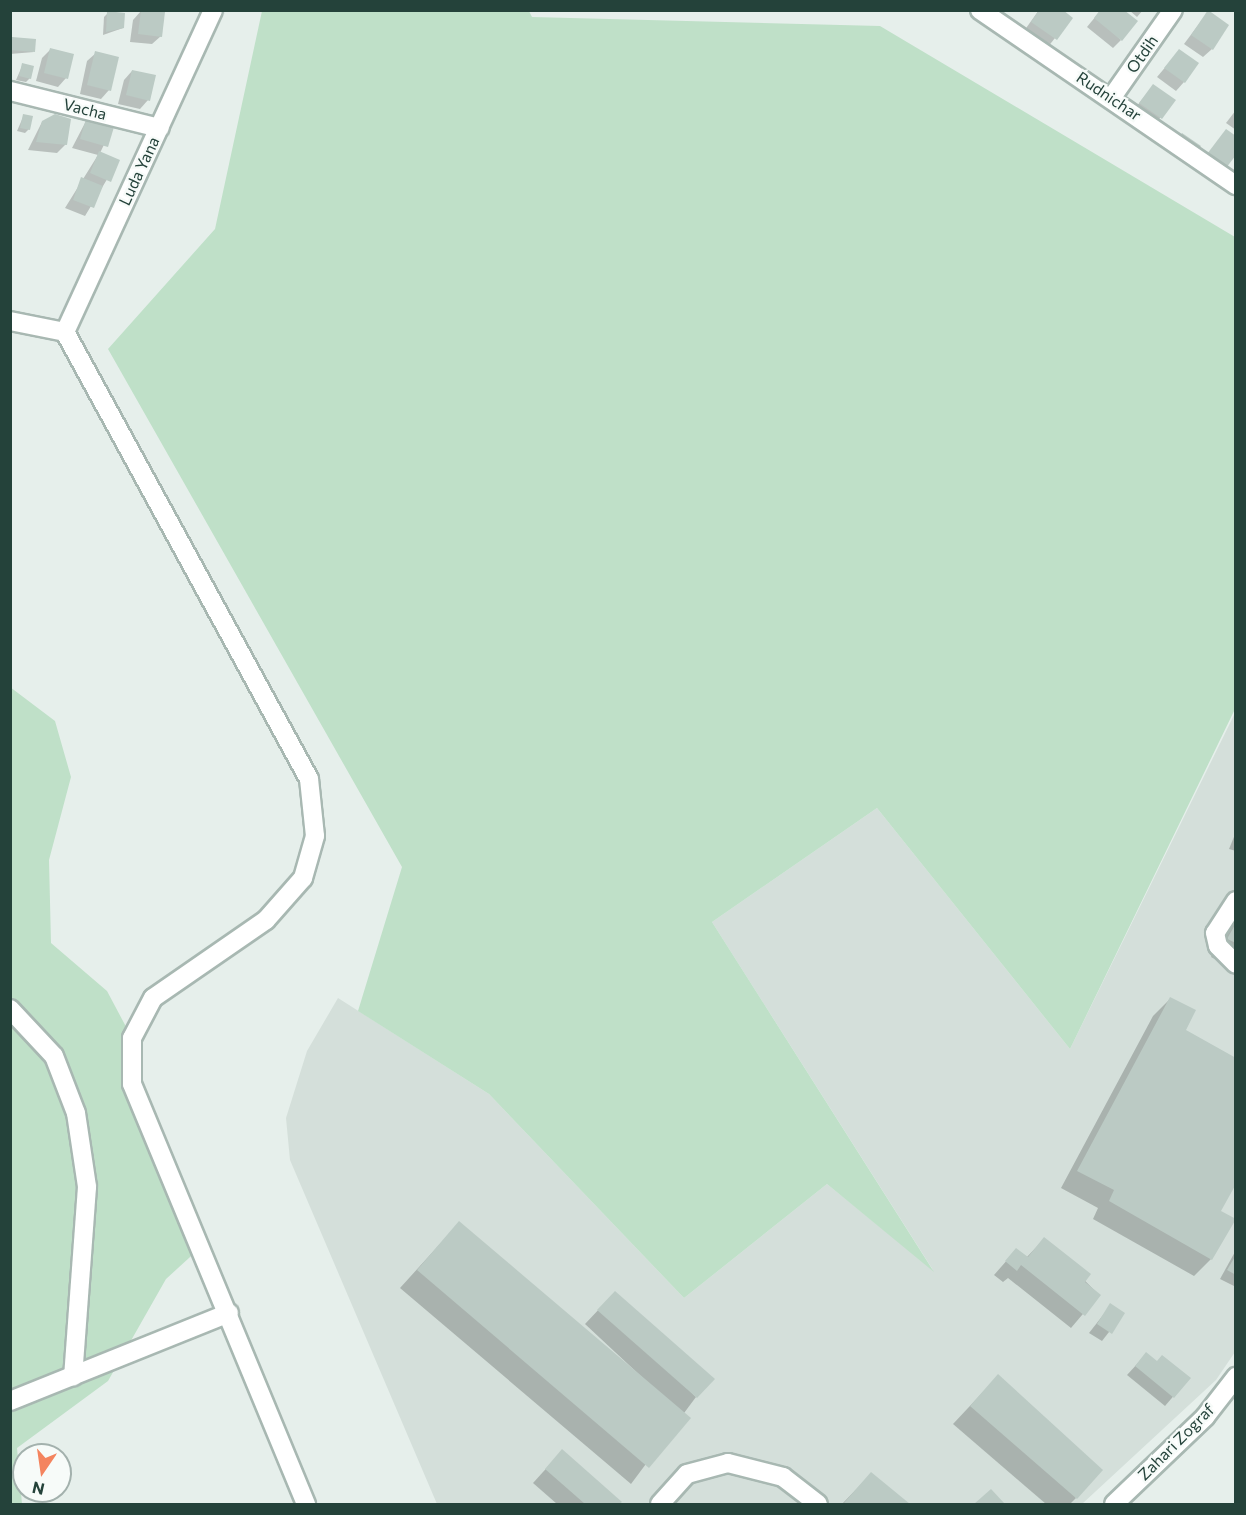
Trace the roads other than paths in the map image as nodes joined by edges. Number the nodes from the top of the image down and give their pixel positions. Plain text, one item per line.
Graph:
1 (213, 10) edge
2 (980, 10) edge
3 (1173, 10) edge
4 (10, 91) edge
5 (1112, 97) junction
6 (159, 128) junction
7 (1236, 185) edge
8 (10, 321) edge
9 (65, 332) junction
10 (1236, 900) edge
11 (1236, 964) edge
12 (10, 1009) edge
13 (229, 1313) junction
14 (73, 1376) junction
15 (1236, 1377) edge
16 (10, 1401) edge
17 (306, 1504) edge
18 (660, 1504) edge
19 (818, 1504) edge
20 (1114, 1504) edge

1 - 6 street, Luda Yana
2 - 5 street, Rudnichar
3 - 5 street, Otdih
4 - 6 street, Vacha
5 - 7 street, Rudnichar
6 - 9 street, Luda Yana
8 - 9 street
9 - 13 street
10 - 11 street
12 - 14 street
13 - 14 street
13 - 17 street
14 - 16 street
15 - 20 street, Zahari Zograf
18 - 19 street

